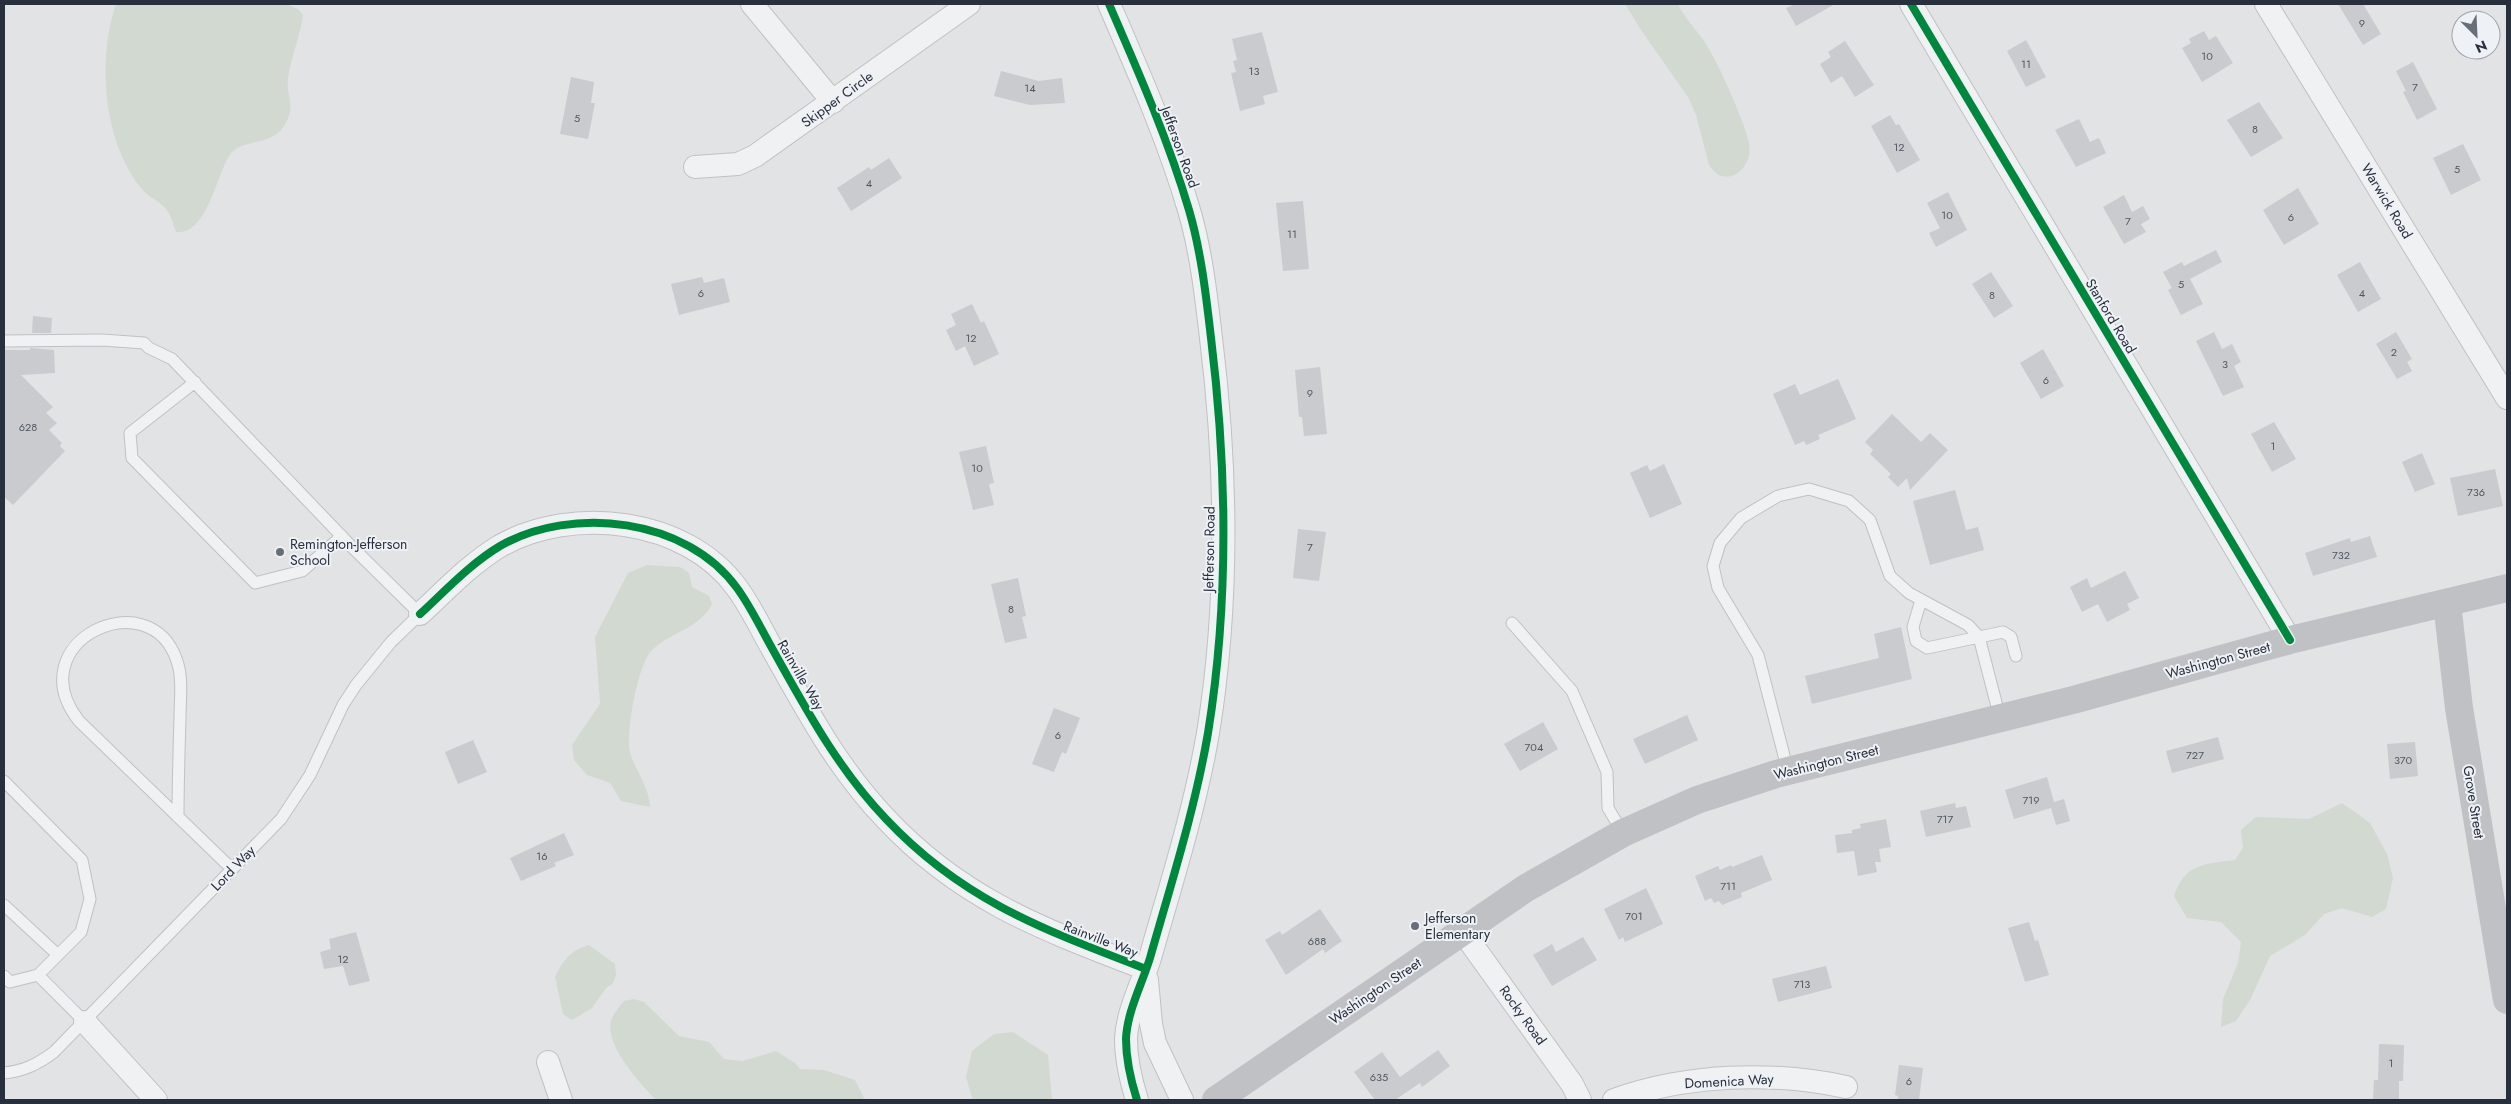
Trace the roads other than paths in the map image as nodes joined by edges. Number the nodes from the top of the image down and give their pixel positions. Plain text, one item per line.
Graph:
1 (752, 4) edge
2 (969, 4) edge
3 (1109, 4) edge
4 (1911, 4) edge
5 (2266, 4) edge
6 (833, 102) junction
7 (695, 167) dead end
8 (4, 340) edge
9 (195, 382) junction
10 (2507, 398) edge
11 (342, 536) junction
12 (2507, 588) edge
13 (1921, 600) junction
14 (2447, 602) junction
15 (420, 614) junction
16 (1512, 623) dead end
17 (1979, 638) junction
18 (2290, 640) junction
19 (2016, 656) dead end
20 (2000, 718) junction
21 (1788, 771) junction
22 (4, 781) edge
23 (178, 816) junction
24 (1623, 833) junction
25 (232, 869) junction
26 (4, 905) edge
27 (1463, 932) junction
28 (58, 955) junction
29 (1146, 969) junction
30 (38, 975) junction
31 (4, 976) edge
32 (2507, 1000) edge
33 (85, 1022) junction
34 (548, 1062) dead end
35 (4, 1073) edge
36 (1846, 1087) dead end
37 (156, 1100) edge
38 (561, 1100) edge
39 (1137, 1100) edge
40 (1182, 1100) edge
41 (1216, 1100) edge
42 (1580, 1100) edge
43 (1614, 1100) edge

1 - 6 street
2 - 6 street, Skipper Circle
3 - 29 street, Jefferson Road
4 - 18 street, Stanford Road
5 - 10 street, Warwick Road
6 - 7 street, Skipper Circle
8 - 9 lane
9 - 11 lane
9 - 11 lane
11 - 15 lane
12 - 14 main road, Washington Street
13 - 17 lane
13 - 17 lane
13 - 21 lane
14 - 18 main road, Washington Street
14 - 32 main road, Grove Street
15 - 25 lane, Lord Way
15 - 29 street, Rainville Way
16 - 24 lane
17 - 19 lane
17 - 20 lane
18 - 20 main road, Washington Street
20 - 21 main road, Washington Street
21 - 24 main road, Washington Street
22 - 28 lane
23 - 23 lane
23 - 25 lane
24 - 27 main road, Washington Street
25 - 33 lane, Lord Way
26 - 28 lane
27 - 41 main road, Washington Street
27 - 42 street, Rocky Road
28 - 30 lane
29 - 39 street, Jefferson Road
29 - 40 street, Jefferson Road
30 - 31 lane
30 - 33 lane
33 - 35 lane, Lord Way
33 - 37 street
34 - 38 street
36 - 43 street, Domenica Way

